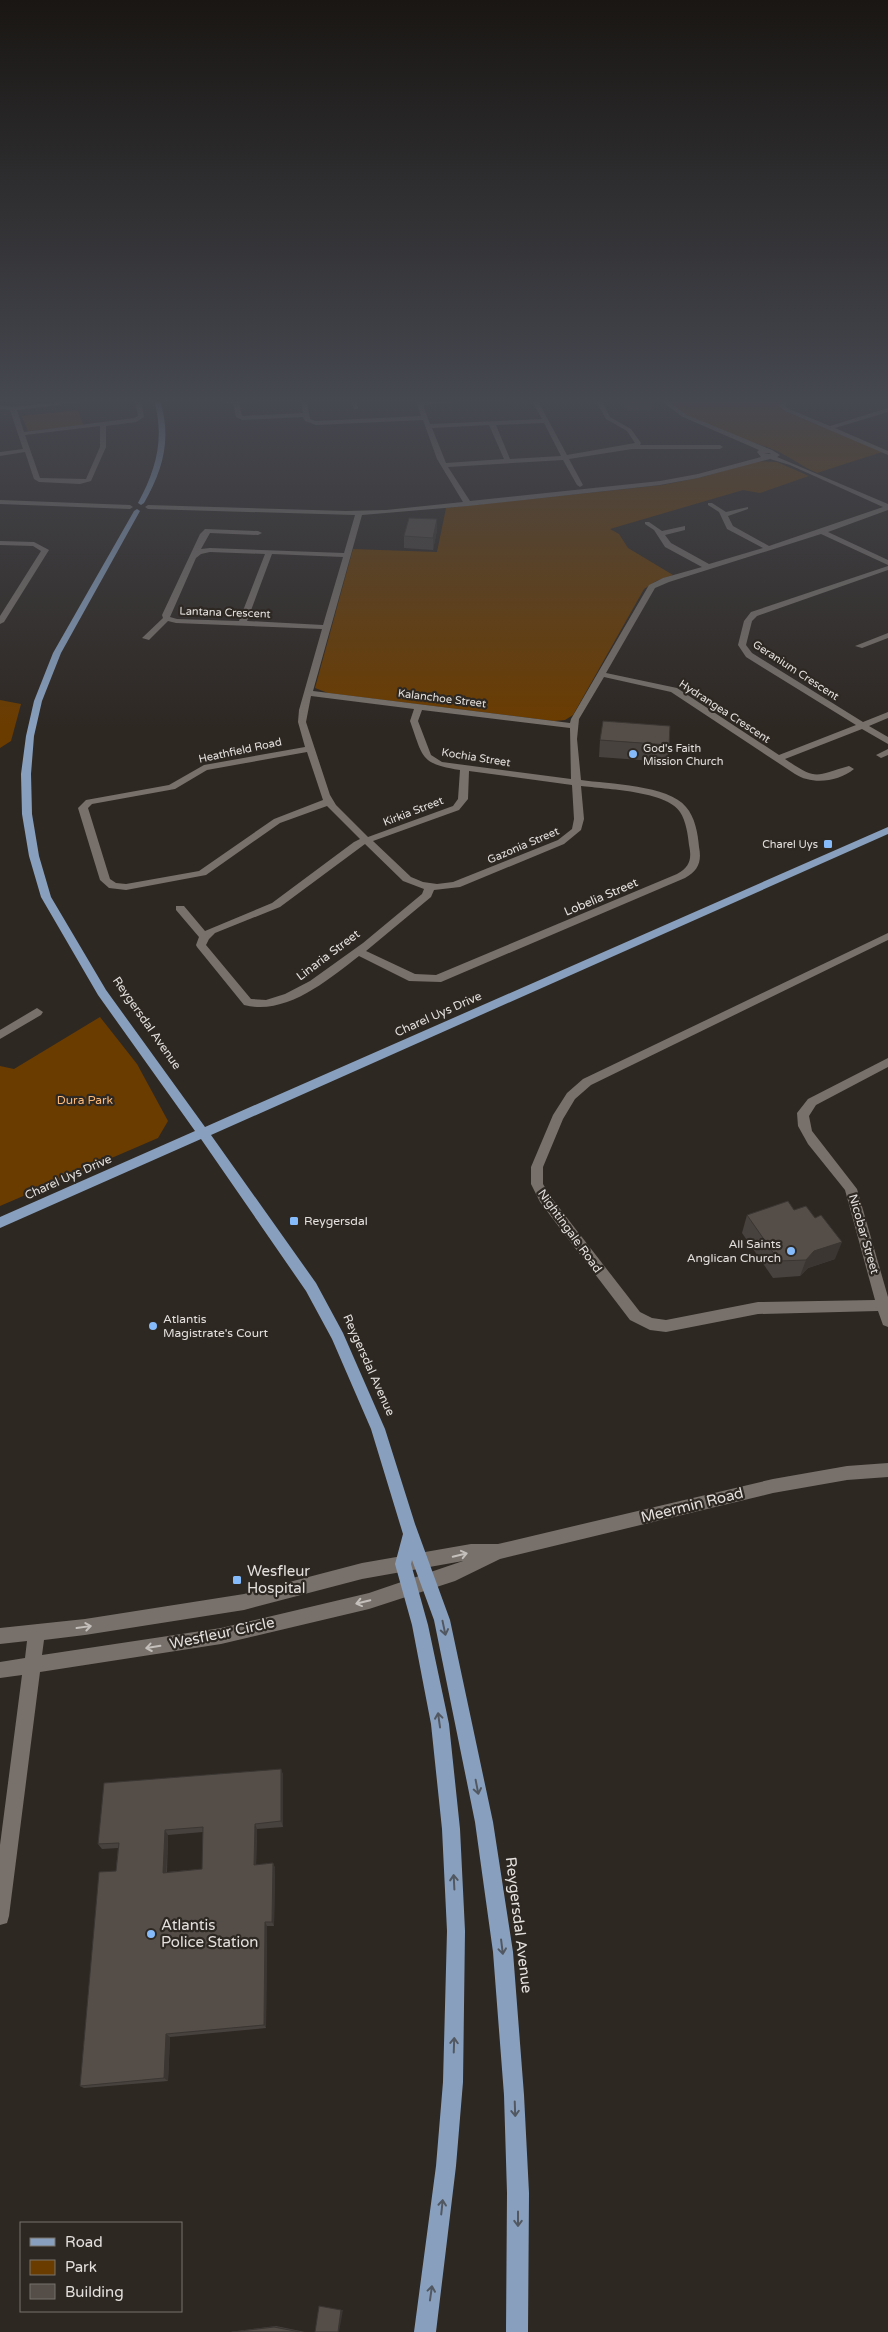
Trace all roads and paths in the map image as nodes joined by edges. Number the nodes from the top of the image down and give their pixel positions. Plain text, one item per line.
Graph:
1 (137, 510) edge
2 (242, 510) edge
3 (397, 510) edge
4 (721, 510) edge
5 (740, 510) edge
6 (883, 510) edge
7 (358, 513) junction
8 (724, 515) junction
9 (647, 523) dead end
10 (682, 528) dead end
11 (258, 532) dead end
12 (822, 532) junction
13 (660, 534) junction
14 (0, 543) edge
15 (768, 548) junction
16 (269, 552) junction
17 (196, 553) junction
18 (346, 555) junction
19 (888, 563) edge
20 (708, 567) junction
21 (888, 568) edge
22 (0, 606) edge
23 (10, 606) junction
24 (167, 618) junction
25 (0, 622) edge
26 (242, 624) junction
27 (326, 627) junction
28 (888, 635) edge
29 (146, 638) dead end
30 (859, 646) dead end
31 (601, 674) junction
32 (307, 693) junction
33 (419, 707) junction
34 (888, 715) edge
35 (862, 725) junction
36 (573, 726) junction
37 (888, 741) edge
38 (311, 748) junction
39 (778, 758) junction
40 (465, 769) junction
41 (849, 769) dead end
42 (576, 783) junction
43 (328, 802) junction
44 (888, 830) edge
45 (366, 841) junction
46 (430, 887) junction
47 (180, 908) dead end
48 (888, 936) edge
49 (204, 937) junction
50 (356, 951) junction
51 (37, 1012) dead end
52 (0, 1035) edge
53 (888, 1062) edge
54 (204, 1132) junction
55 (0, 1223) edge
56 (886, 1305) edge
57 (888, 1321) edge
58 (888, 1470) edge
59 (411, 1533) junction
60 (403, 1564) junction
61 (420, 1577) junction
62 (36, 1634) junction
63 (0, 1636) edge
64 (32, 1667) junction
65 (0, 1670) edge
66 (0, 1916) edge
67 (425, 2332) edge
68 (518, 2332) edge

1 - 54 main road, Reygersdal Avenue
2 - 7 street
3 - 7 street
4 - 8 street
5 - 8 street
6 - 12 street
7 - 18 street, Gazonia Street
8 - 15 street
9 - 13 street
10 - 13 street
11 - 17 street, Lantana Crescent
12 - 15 street
12 - 19 street
13 - 20 street
14 - 23 street
15 - 20 street
16 - 17 street
16 - 18 street
16 - 26 street
17 - 24 street, Lantana Crescent
18 - 27 street, Gazonia Street
20 - 31 street
21 - 35 street, Geranium Crescent
22 - 23 street
23 - 25 street
24 - 26 street, Lantana Crescent
24 - 29 street
26 - 27 street, Lantana Crescent
27 - 32 street, Gazonia Street
28 - 30 street
31 - 36 street
31 - 39 street, Hydrangea Crescent
32 - 33 street, Kalanchoe Street
32 - 38 street, Gazonia Street
33 - 36 street, Kalanchoe Street
33 - 40 street, Kochia Street
34 - 35 street, Hydrangea Crescent
35 - 37 street
35 - 39 street, Hydrangea Crescent
36 - 42 street, Gazonia Street
38 - 43 street, Gazonia Street
38 - 43 street, Heathfield Road
39 - 41 street
40 - 42 street, Kochia Street
40 - 45 street, Kirkia Street
42 - 46 street, Gazonia Street
42 - 50 street, Lobelia Street
43 - 45 street, Gazonia Street
44 - 54 main road, Charel Uys Drive
45 - 46 street, Gazonia Street
45 - 49 street
46 - 50 street, Linaria Street
47 - 49 street, Linaria Street
48 - 56 street, Nightingale Road
49 - 50 street, Linaria Street
51 - 52 street
53 - 56 street, Nicobar Street
54 - 55 main road, Charel Uys Drive
54 - 59 main road, Reygersdal Avenue
56 - 57 street, Nicobar Street
58 - 61 street, Meermin Road
59 - 60 main road
59 - 61 main road, Reygersdal Avenue
60 - 61 main road, Reygersdal Avenue
60 - 61 street, Meermin Road
62 -> 60 street, Wesfleur Circle
61 -> 64 street, Wesfleur Circle
67 -> 61 main road, Reygersdal Avenue
61 -> 68 main road, Reygersdal Avenue
62 - 63 street, Wesfleur Circle
62 - 64 street
64 - 65 street, Wesfleur Circle
64 - 66 street

